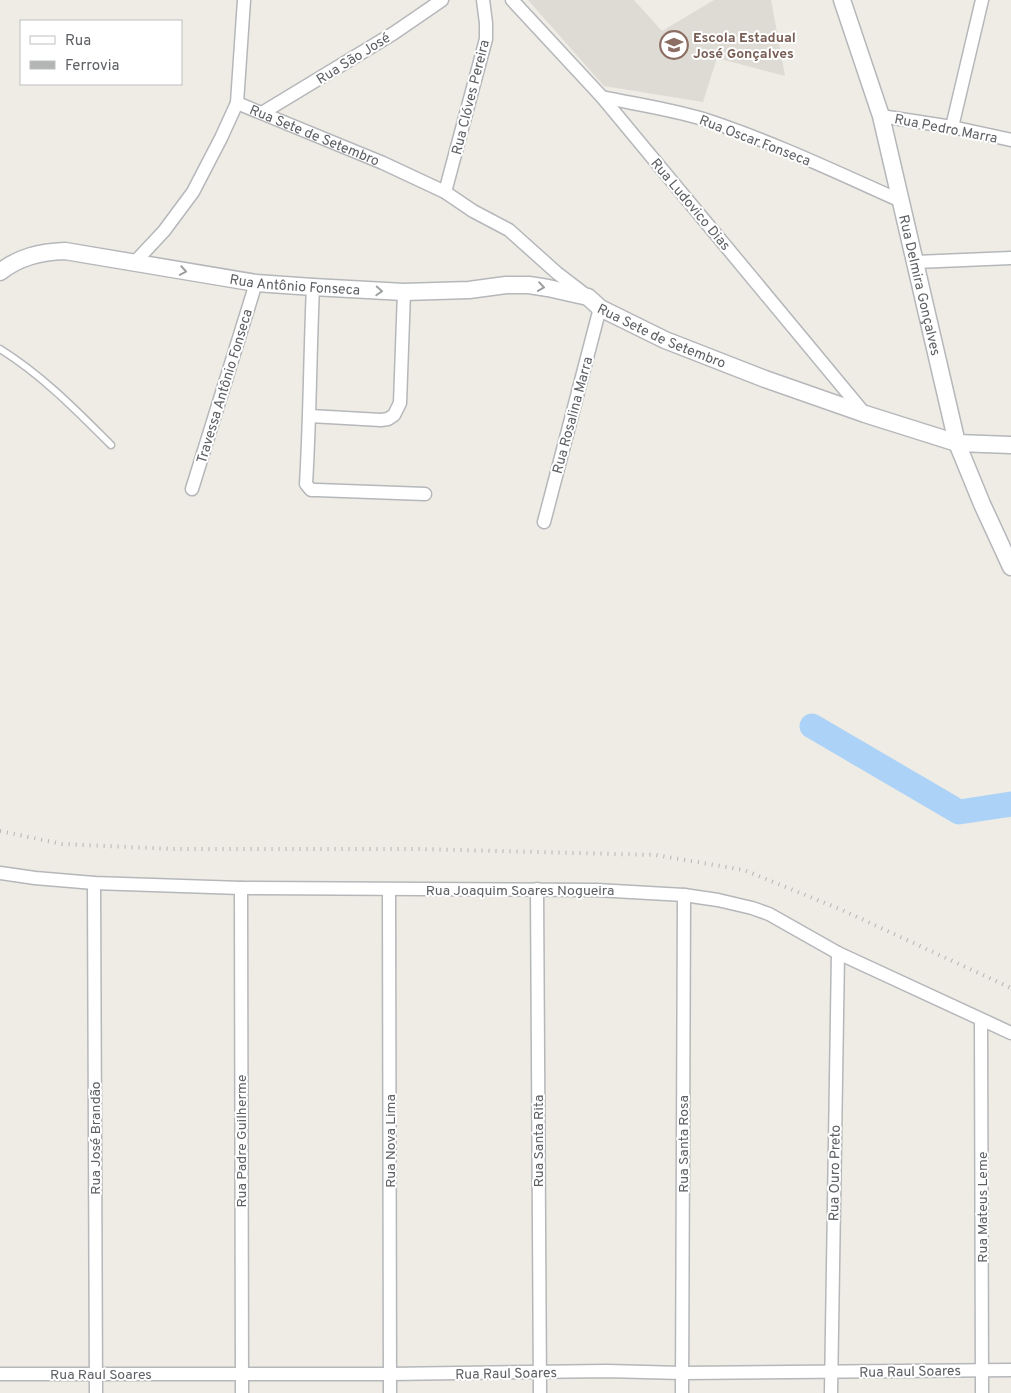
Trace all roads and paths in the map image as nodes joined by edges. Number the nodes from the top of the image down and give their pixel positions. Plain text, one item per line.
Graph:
1 (244, 0) edge
2 (442, 0) edge
3 (483, 0) edge
4 (512, 0) edge
5 (842, 0) edge
6 (982, 0) edge
7 (602, 97) junction
8 (237, 103) junction
9 (262, 113) junction
10 (881, 116) junction
11 (952, 127) junction
12 (1011, 140) edge
13 (446, 192) junction
14 (901, 201) junction
15 (1011, 258) edge
16 (135, 262) junction
17 (916, 262) junction
18 (4, 269) edge
19 (256, 283) junction
20 (313, 287) junction
21 (404, 292) junction
22 (588, 297) junction
23 (600, 308) junction
24 (0, 349) edge
25 (865, 414) junction
26 (310, 416) junction
27 (957, 443) junction
28 (1011, 444) edge
29 (111, 445) dead end
30 (192, 489) dead end
31 (425, 494) dead end
32 (544, 522) dead end
33 (1011, 567) edge
34 (0, 873) edge
35 (94, 884) junction
36 (241, 888) junction
37 (389, 889) junction
38 (537, 889) junction
39 (684, 895) junction
40 (838, 953) junction
41 (981, 1020) junction
42 (1011, 1033) edge
43 (982, 1370) junction
44 (1011, 1370) edge
45 (540, 1372) junction
46 (682, 1372) junction
47 (831, 1372) junction
48 (96, 1373) junction
49 (0, 1374) edge
50 (242, 1374) junction
51 (390, 1374) junction
52 (96, 1393) edge
53 (242, 1393) edge
54 (390, 1393) edge
55 (540, 1393) edge
56 (682, 1393) edge
57 (831, 1393) edge
58 (982, 1393) edge

1 - 8 street
2 - 9 street, Rua São José
3 - 13 street, Rua Clóves Pereira
4 - 7 street, Rua Ludovico Dias
5 - 10 street, Rua Delmira Gonçalves
6 - 11 street
7 - 14 street, Rua Oscar Fonseca
7 - 25 street, Rua Ludovico Dias
8 - 9 street, Rua Sete de Setembro
8 - 16 street
9 - 13 street, Rua Sete de Setembro
10 - 11 street, Rua Pedro Marra
10 - 14 street, Rua Delmira Gonçalves
11 - 12 street, Rua Pedro Marra
13 - 22 street, Rua Sete de Setembro
14 - 17 street, Rua Delmira Gonçalves
15 - 17 street
16 - 18 street, Rua Antônio Fonseca
16 -> 19 street, Rua Antônio Fonseca
17 - 27 street, Rua Delmira Gonçalves
19 - 20 street, Rua Antônio Fonseca
19 - 30 street, Travessa Antônio Fonseca
20 -> 21 street, Rua Antônio Fonseca
20 - 26 street
21 -> 22 street, Rua Antônio Fonseca
21 - 26 street
22 - 23 street, Rua Sete de Setembro
23 - 25 street, Rua Sete de Setembro
23 - 32 street, Rua Rosalina Marra
24 - 29 lane
25 - 27 street, Rua Sete de Setembro
26 - 31 street
27 - 28 street, Rua Sete de Setembro
27 - 33 street, Rua Delmira Gonçalves
34 - 35 street, Rua Joaquim Soares Nogueira
35 - 36 street, Rua Joaquim Soares Nogueira
35 - 48 street, Rua José Brandão
36 - 37 street, Rua Joaquim Soares Nogueira
36 - 50 street, Rua Padre Guilherme
37 - 38 street, Rua Joaquim Soares Nogueira
37 - 51 street, Rua Nova Lima
38 - 39 street, Rua Joaquim Soares Nogueira
38 - 45 street, Rua Santa Rita
39 - 40 street, Rua Joaquim Soares Nogueira
39 - 46 street, Rua Santa Rosa
40 - 41 street, Rua Joaquim Soares Nogueira
40 - 47 street, Rua Ouro Preto
41 - 42 street, Rua Joaquim Soares Nogueira
41 - 43 street, Rua Mateus Leme
43 - 44 street, Rua Raul Soares
43 - 47 street, Rua Raul Soares
43 - 58 street, Rua Mateus Leme
45 - 46 street, Rua Raul Soares
45 - 51 street, Rua Raul Soares
45 - 55 street, Rua Santa Rita
46 - 47 street, Rua Raul Soares
46 - 56 street, Rua Santa Rosa
47 - 57 street, Rua Ouro Preto
48 - 49 street, Rua Raul Soares
48 - 50 street, Rua Raul Soares
48 - 52 street, Rua José Brandão
50 - 51 street, Rua Raul Soares
50 - 53 street, Rua Padre Guilherme
51 - 54 street, Rua Nova Lima

